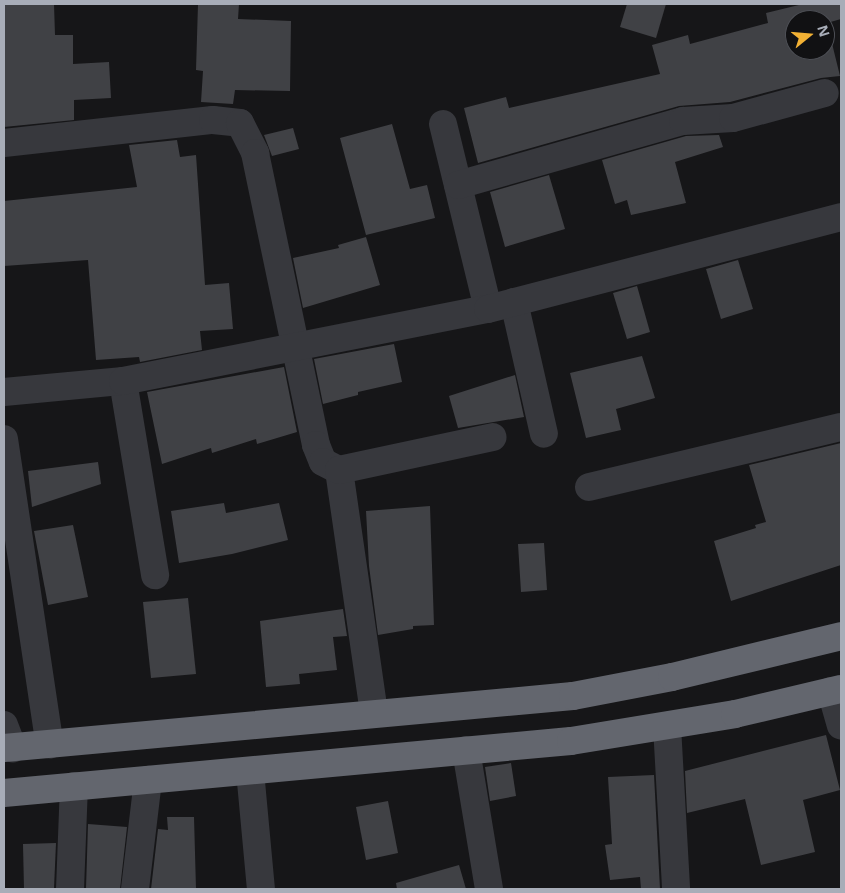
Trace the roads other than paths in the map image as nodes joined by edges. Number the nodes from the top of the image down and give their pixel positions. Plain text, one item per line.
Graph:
1 (824, 93) dead end
2 (443, 124) dead end
3 (4, 143) edge
4 (458, 185) junction
5 (841, 217) edge
6 (501, 306) junction
7 (296, 346) junction
8 (123, 381) junction
9 (4, 392) edge
10 (841, 428) edge
11 (544, 434) dead end
12 (493, 437) dead end
13 (4, 440) edge
14 (339, 470) junction
15 (589, 488) dead end
16 (156, 576) dead end
17 (841, 636) edge
18 (836, 690) edge
19 (374, 714) junction
20 (667, 726) junction
21 (841, 726) edge
22 (7, 740) edge
23 (50, 745) junction
24 (466, 750) junction
25 (250, 771) junction
26 (148, 780) junction
27 (74, 786) junction
28 (4, 793) edge
29 (70, 889) edge
30 (135, 889) edge
31 (261, 889) edge
32 (489, 889) edge
33 (676, 889) edge

1 - 4 street
2 - 4 street
3 - 7 street
4 - 6 street
5 - 6 street
6 - 7 street
6 - 11 street
7 - 8 street
7 - 14 street
8 - 9 street
8 - 16 street
10 - 15 street
12 - 14 street
13 - 23 street
14 - 19 street
17 - 19 highway
18 - 20 highway
18 - 21 street
19 - 23 highway
20 - 24 highway
20 - 33 street
22 - 23 highway
24 - 25 highway
24 - 32 street
25 - 26 highway
25 - 31 street
26 - 27 highway
26 - 30 street
27 - 28 highway
27 - 29 street

